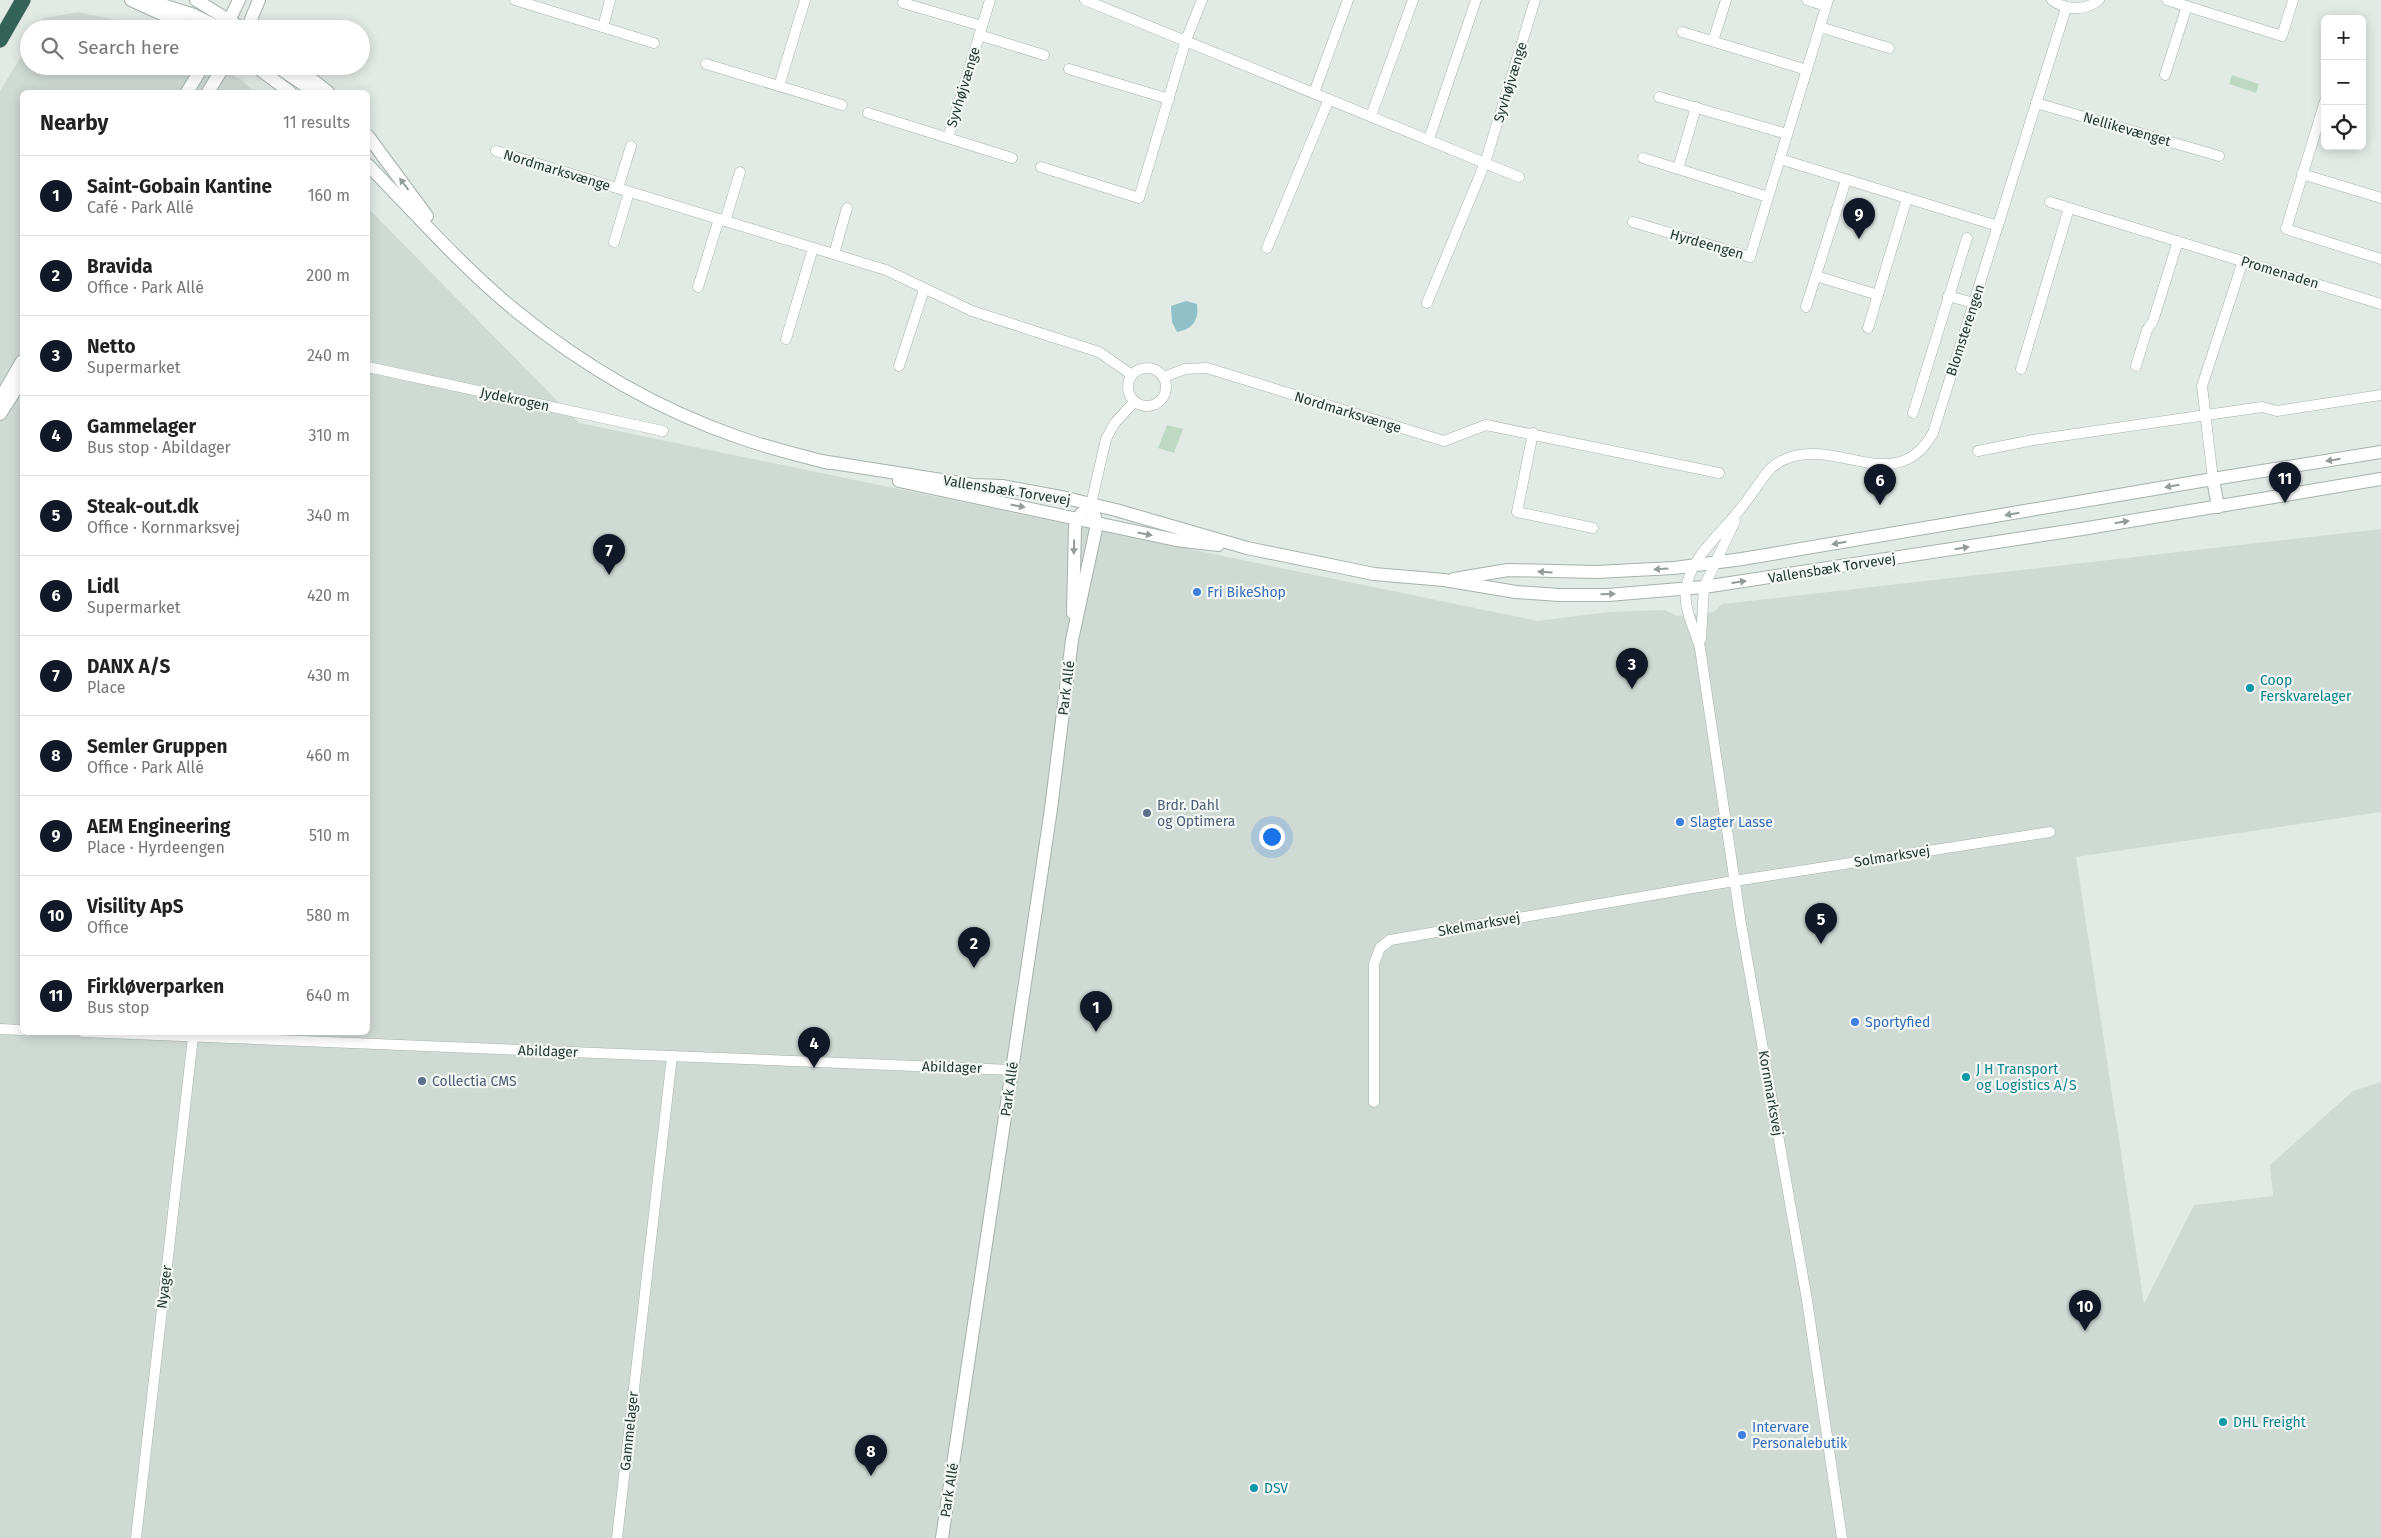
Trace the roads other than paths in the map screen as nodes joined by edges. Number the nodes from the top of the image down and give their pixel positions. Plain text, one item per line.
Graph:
1 (23, 0) edge
2 (131, 0) edge
3 (147, 0) edge
4 (196, 0) edge
5 (239, 0) edge
6 (259, 0) edge
7 (515, 0) edge
8 (610, 0) edge
9 (805, 0) edge
10 (990, 0) edge
11 (1085, 0) edge
12 (1202, 0) edge
13 (1348, 0) edge
14 (1413, 0) edge
15 (1476, 0) edge
16 (1535, 0) edge
17 (1726, 0) edge
18 (1807, 0) edge
19 (2052, 0) edge
20 (2099, 0) edge
21 (2167, 0) edge
22 (2293, 0) edge
23 (903, 3) dead end
24 (1827, 3) edge
25 (2187, 6) junction
26 (2066, 8) junction
27 (176, 20) edge
28 (209, 20) edge
29 (219, 20) edge
30 (229, 20) edge
31 (249, 20) edge
32 (603, 27) junction
33 (1820, 27) junction
34 (981, 31) junction
35 (1682, 32) dead end
36 (0, 40) edge
37 (1186, 40) junction
38 (1713, 41) junction
39 (654, 43) dead end
40 (1889, 48) dead end
41 (1044, 55) dead end
42 (706, 64) dead end
43 (1069, 69) dead end
44 (1807, 70) junction
45 (197, 75) edge
46 (218, 75) edge
47 (267, 75) edge
48 (290, 75) edge
49 (306, 75) edge
50 (2165, 75) dead end
51 (779, 86) junction
52 (188, 90) edge
53 (209, 90) edge
54 (287, 90) edge
55 (312, 90) edge
56 (325, 90) edge
57 (1314, 93) junction
58 (1659, 97) dead end
59 (1169, 99) junction
60 (1329, 99) junction
61 (2036, 103) junction
62 (842, 105) dead end
63 (2324, 105) edge
64 (1696, 107) junction
65 (868, 113) dead end
66 (1371, 116) junction
67 (1788, 134) junction
68 (948, 138) junction
69 (370, 139) edge
70 (1428, 139) junction
71 (631, 146) dead end
72 (496, 151) dead end
73 (2219, 156) dead end
74 (1012, 158) dead end
75 (1643, 158) dead end
76 (1780, 159) junction
77 (1485, 163) junction
78 (370, 167) edge
79 (1041, 167) dead end
80 (1678, 169) junction
81 (740, 172) dead end
82 (2302, 174) junction
83 (1519, 177) dead end
84 (1846, 180) junction
85 (618, 188) junction
86 (629, 192) junction
87 (1768, 198) junction
88 (1908, 198) junction
89 (2381, 198) edge
90 (2050, 202) dead end
91 (847, 208) dead end
92 (2070, 208) junction
93 (722, 220) junction
94 (1632, 222) dead end
95 (1998, 226) junction
96 (1967, 238) dead end
97 (2178, 241) junction
98 (614, 242) dead end
99 (814, 248) junction
100 (1267, 248) dead end
101 (453, 252) junction
102 (834, 254) junction
103 (2381, 259) edge
104 (2243, 261) junction
105 (1816, 276) junction
106 (698, 287) dead end
107 (924, 290) junction
108 (1878, 295) junction
109 (1948, 296) junction
110 (1426, 303) dead end
111 (1974, 303) junction
112 (2381, 304) edge
113 (1806, 307) dead end
114 (1868, 328) dead end
115 (786, 340) dead end
116 (20, 364) edge
117 (899, 366) dead end
118 (2136, 366) dead end
119 (370, 367) edge
120 (2021, 369) dead end
121 (1132, 375) junction
122 (1164, 377) junction
123 (20, 383) edge
124 (2381, 396) edge
125 (0, 399) edge
126 (1134, 402) junction
127 (1914, 413) dead end
128 (0, 414) edge
129 (2204, 416) junction
130 (663, 431) dead end
131 (1533, 433) junction
132 (1978, 450) dead end
133 (2381, 452) edge
134 (821, 461) junction
135 (1719, 473) dead end
136 (2213, 479) junction
137 (2381, 479) edge
138 (1091, 504) junction
139 (2218, 507) junction
140 (1741, 508) junction
141 (1077, 519) junction
142 (1097, 524) junction
143 (1593, 528) dead end
144 (1247, 548) junction
145 (1713, 563) junction
146 (1694, 565) junction
147 (1444, 580) junction
148 (1704, 587) junction
149 (1686, 590) junction
150 (1072, 640) junction
151 (1700, 648) junction
152 (2050, 832) dead end
153 (1734, 881) junction
154 (0, 1029) edge
155 (20, 1030) edge
156 (149, 1035) edge
157 (193, 1037) junction
158 (672, 1056) junction
159 (1012, 1070) junction
160 (1374, 1102) dead end
161 (136, 1538) edge
162 (617, 1538) edge
163 (942, 1538) edge
164 (1842, 1538) edge

1 - 36 highway
2 - 27 street
3 - 28 street
4 - 29 street
5 - 30 street
6 - 31 street
7 - 32 street
8 - 32 street
9 - 51 street
10 - 34 street, Syvhøjvænge
11 - 37 street
12 - 37 street
13 - 57 street
14 - 66 street
15 - 70 street
16 - 77 street, Syvhøjvænge
17 - 38 street
18 - 24 street, Hyrdeengen
19 - 26 street
20 - 26 street
21 - 25 street
22 - 25 street
23 - 34 street, Syvhøjvænge
24 - 33 street, Hyrdeengen
25 - 50 street
26 - 61 street, Blomsterengen
32 - 39 street
33 - 40 street
33 - 44 street, Hyrdeengen
34 - 41 street, Syvhøjvænge
34 - 68 street, Syvhøjvænge
35 - 38 street
37 - 57 street
37 - 59 street
38 - 44 street
42 - 51 street
43 - 59 street
44 - 67 street, Hyrdeengen
45 - 52 street
46 - 53 street
47 - 54 street
48 - 55 street
49 - 56 street
51 - 62 street
57 - 60 street
58 - 64 street
59 - 79 street
60 - 66 street
60 - 100 street
61 - 73 street, Nellikevænget
61 - 95 street, Blomsterengen
63 - 82 street
64 - 67 street
64 - 80 street
65 - 68 street, Syvhøjvænge
66 - 70 street
67 - 76 street, Hyrdeengen
68 - 74 street, Syvhøjvænge
101 -> 69 street, Vallensbæk Torvevej
70 - 77 street
71 - 85 street, Nordmarksvænge
72 - 85 street, Nordmarksvænge
75 - 80 street
76 - 84 street
76 - 87 street, Hyrdeengen
77 - 83 street
77 - 110 street, Syvhøjvænge
78 - 101 street, Vallensbæk Torvevej
80 - 87 street
81 - 93 street
82 - 89 street
82 - 103 street
84 - 88 street
84 - 105 street
85 - 86 street, Nordmarksvænge
86 - 93 street, Nordmarksvænge
86 - 98 street, Nordmarksvænge
87 - 94 street, Hyrdeengen
88 - 95 street
88 - 108 street
90 - 92 street, Promenaden
91 - 102 street
92 - 97 street, Promenaden
92 - 120 street
93 - 99 street, Nordmarksvænge
93 - 106 street
95 - 111 street, Blomsterengen
96 - 109 street
97 - 104 street, Promenaden
97 - 118 street
99 - 102 street, Nordmarksvænge
99 - 115 street
101 - 134 street, Vallensbæk Torvevej
102 - 107 street, Nordmarksvænge
104 - 112 street, Promenaden
104 - 129 street
105 - 108 street
105 - 113 street
107 - 117 street
107 - 121 street, Nordmarksvænge
108 - 114 street
109 - 111 street
109 - 127 street
111 - 140 street, Blomsterengen
116 - 125 street
119 - 130 street, Jydekrogen
121 - 122 street
121 - 126 street
122 - 126 street
122 - 131 street, Nordmarksvænge
123 - 128 street
124 - 129 street
126 - 138 street
129 - 132 street
129 - 136 street
131 - 135 street, Nordmarksvænge
131 - 143 street
133 -> 136 street, Vallensbæk Torvevej
134 - 138 street, Vallensbæk Torvevej
134 -> 141 street, Vallensbæk Torvevej
136 - 139 street
136 -> 145 street, Vallensbæk Torvevej
137 - 139 street, Vallensbæk Torvevej
138 - 141 street
138 - 142 street, Park Allé
138 - 144 street, Vallensbæk Torvevej
148 -> 139 street, Vallensbæk Torvevej
140 - 145 street, Blomsterengen
140 - 146 street, Blomsterengen
141 - 142 street, Vallensbæk Torvevej
141 -> 150 street, Park Allé
142 -> 144 street, Vallensbæk Torvevej
142 - 150 street, Park Allé
144 - 147 street, Vallensbæk Torvevej
145 - 146 street, Vallensbæk Torvevej
145 - 148 street, Blomsterengen
146 -> 147 street, Vallensbæk Torvevej
146 - 149 street
147 -> 149 street, Vallensbæk Torvevej
148 - 149 street, Vallensbæk Torvevej
148 - 151 street, Kornmarksvej
149 - 151 street, Kornmarksvej
150 - 159 street, Park Allé
151 - 153 street, Kornmarksvej
152 - 153 street, Solmarksvej
153 - 160 street, Skelmarksvej
153 - 164 street, Kornmarksvej
154 - 155 street
156 - 157 street, Abildager
157 - 158 street, Abildager
157 - 161 street, Nyager
158 - 159 street, Abildager
158 - 162 street, Gammelager
159 - 163 street, Park Allé

